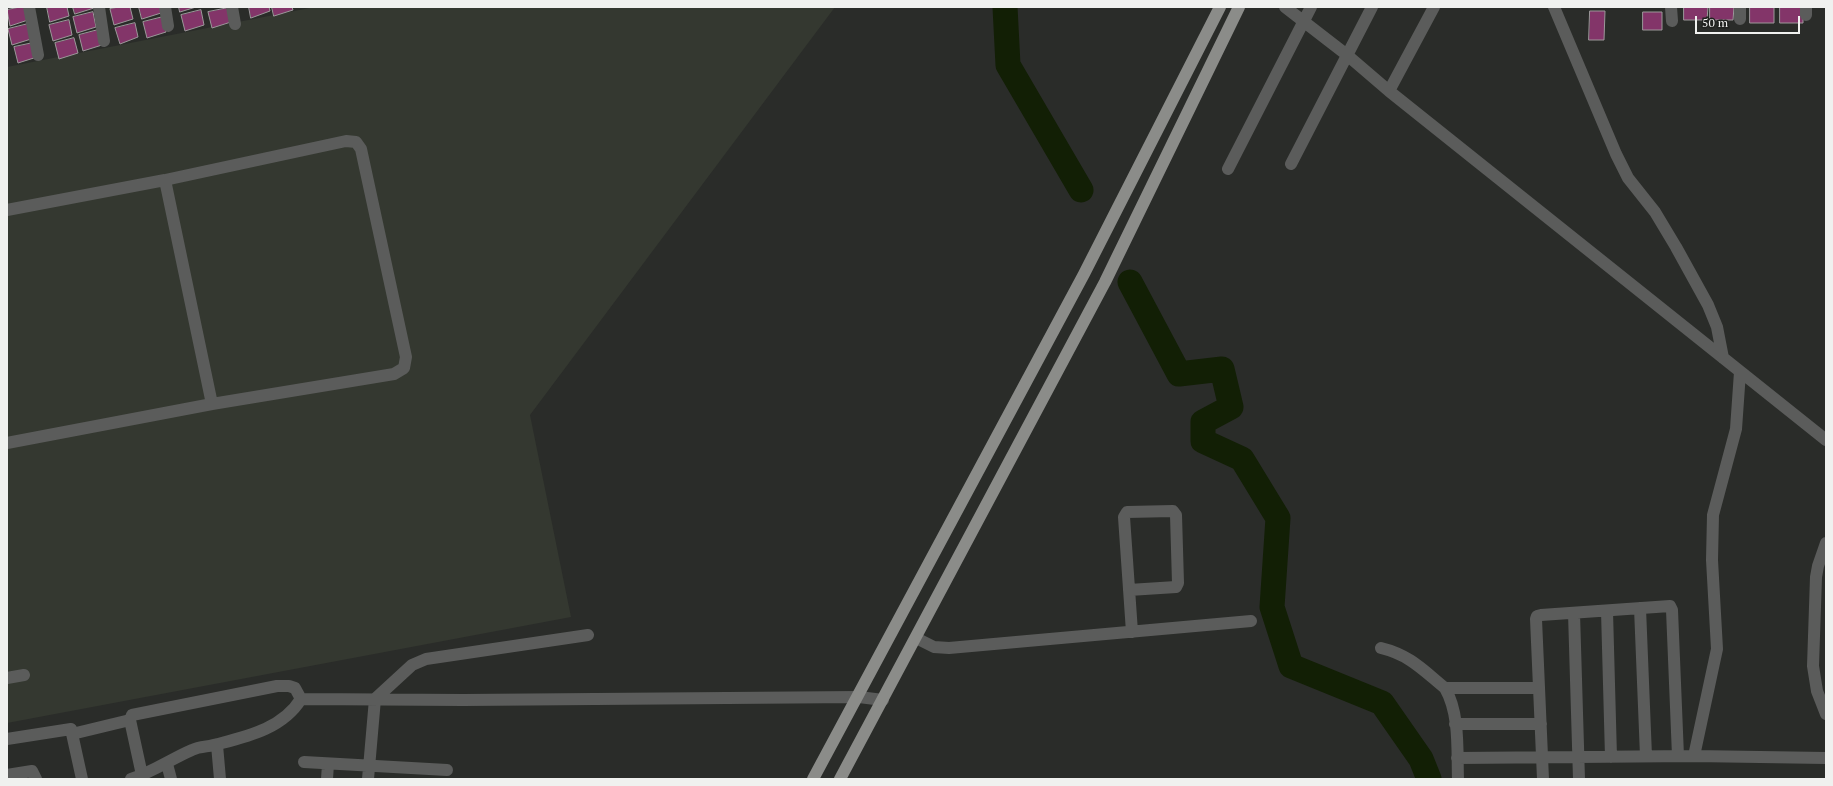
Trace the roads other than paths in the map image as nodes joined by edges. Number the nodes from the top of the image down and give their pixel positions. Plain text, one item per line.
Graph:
1 (29, 7) edge
2 (99, 7) edge
3 (165, 7) edge
4 (232, 7) edge
5 (1220, 7) edge
6 (1239, 7) edge
7 (1285, 7) edge
8 (1312, 7) edge
9 (1372, 7) edge
10 (1434, 7) edge
11 (1554, 7) edge
12 (1671, 7) edge
13 (1305, 21) junction
14 (1672, 21) dead end
15 (235, 24) dead end
16 (168, 26) dead end
17 (104, 41) dead end
18 (38, 55) dead end
19 (1347, 55) junction
20 (1389, 91) junction
21 (1291, 164) dead end
22 (1228, 169) dead end
23 (165, 180) junction
24 (7, 210) edge
25 (1724, 358) junction
26 (1740, 372) junction
27 (212, 404) junction
28 (1826, 440) edge
29 (7, 443) edge
30 (1826, 543) edge
31 (1129, 590) junction
32 (1640, 608) junction
33 (1607, 611) junction
34 (1574, 613) junction
35 (1251, 621) dead end
36 (1132, 632) junction
37 (588, 635) dead end
38 (916, 638) junction
39 (1381, 648) dead end
40 (24, 675) dead end
41 (7, 678) edge
42 (1446, 688) junction
43 (1539, 688) junction
44 (859, 697) junction
45 (301, 699) junction
46 (375, 699) junction
47 (883, 700) junction
48 (1826, 714) edge
49 (130, 720) junction
50 (1455, 724) junction
51 (1541, 724) junction
52 (72, 734) junction
53 (7, 739) edge
54 (217, 745) junction
55 (1646, 756) junction
56 (1678, 756) junction
57 (1694, 756) junction
58 (1542, 757) junction
59 (1579, 757) junction
60 (1611, 757) junction
61 (1457, 758) junction
62 (1826, 758) edge
63 (304, 762) dead end
64 (167, 764) junction
65 (328, 764) junction
66 (369, 765) junction
67 (447, 770) dead end
68 (412, 774) edge
69 (7, 775) edge
70 (137, 777) edge
71 (36, 779) edge
72 (82, 779) edge
73 (171, 779) edge
74 (220, 779) edge
75 (327, 779) edge
76 (368, 779) edge
77 (813, 779) edge
78 (840, 779) edge
79 (1458, 779) edge
80 (1542, 779) edge
81 (1580, 779) edge

1 - 18 street
2 - 17 street
3 - 16 street
4 - 15 street
5 - 44 main road
6 - 38 main road
7 - 13 street
8 - 13 street
9 - 19 street
10 - 20 street
11 - 25 street
12 - 14 street
13 - 19 street
13 - 22 street
19 - 20 street
19 - 21 street
20 - 25 street
23 - 24 street
23 - 27 street
23 - 27 street
25 - 26 street
26 - 28 street
26 - 57 street
27 - 29 street
30 - 48 street
31 - 31 street
31 - 36 street
32 - 33 street
32 - 55 street
32 - 56 street
33 - 34 street
33 - 60 street
34 - 43 street
34 - 59 street
35 - 36 street
36 - 38 street
37 - 46 street
38 - 47 main road
39 - 42 street
40 - 41 street
42 - 43 street
42 - 50 street
43 - 51 street
44 - 46 street
44 - 47 street
44 - 77 main road
45 - 46 street
45 - 49 street
45 - 54 street
46 - 66 street
47 - 78 main road
49 - 52 street
49 - 70 street
50 - 51 street
50 - 61 street
51 - 58 street
52 - 53 street
52 - 72 street
54 - 64 street
54 - 74 street
55 - 56 street
55 - 60 street
56 - 57 street
57 - 62 street
58 - 59 street
58 - 61 street
58 - 80 street
59 - 60 street
59 - 81 street
61 - 79 street
63 - 65 street
64 - 70 street
64 - 73 street
65 - 66 street
65 - 75 street
66 - 68 street
66 - 76 street
67 - 68 street
69 - 71 street

